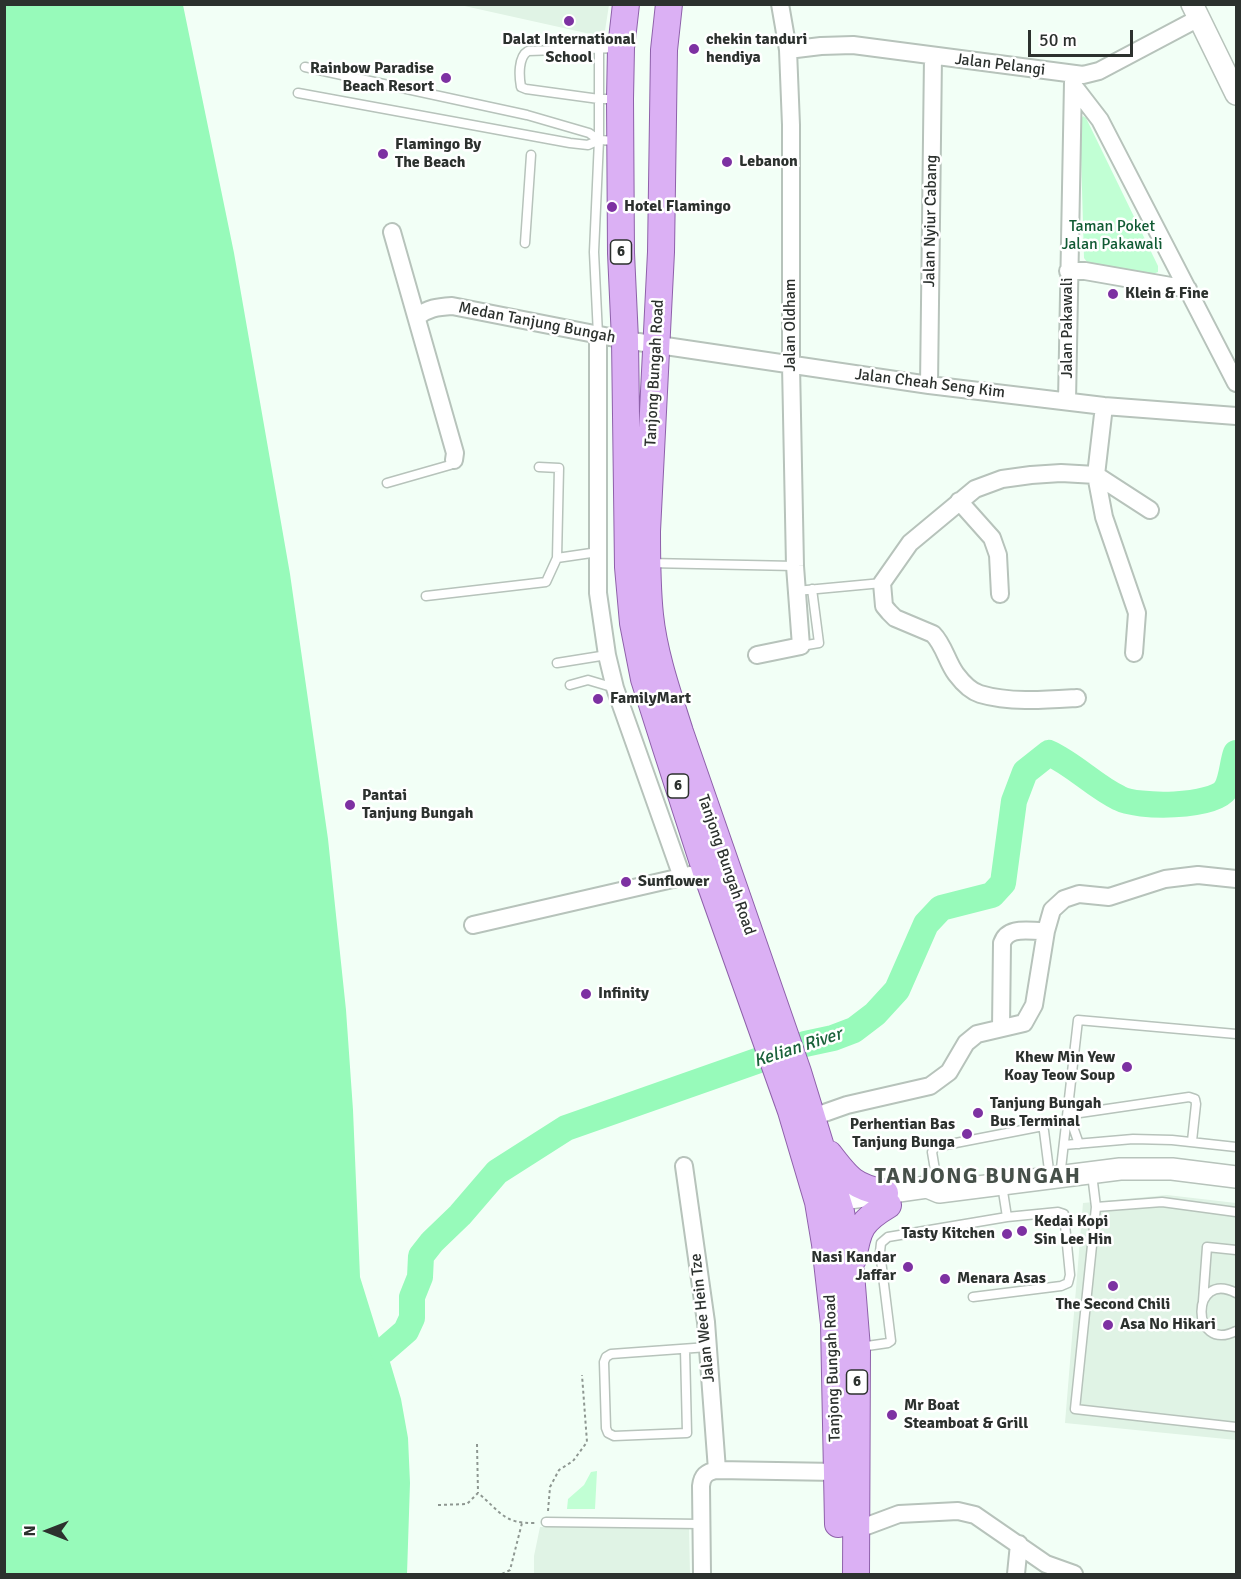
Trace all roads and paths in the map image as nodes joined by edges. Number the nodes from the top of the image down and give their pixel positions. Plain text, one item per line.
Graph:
1 (626, 4) edge
2 (669, 4) edge
3 (780, 4) edge
4 (1195, 11) edge
5 (610, 48) junction
6 (788, 50) junction
7 (933, 56) junction
8 (305, 67) dead end
9 (1073, 80) junction
10 (298, 93) dead end
11 (1236, 94) edge
12 (609, 99) junction
13 (610, 140) junction
14 (531, 155) dead end
15 (392, 232) dead end
16 (525, 243) dead end
17 (1068, 271) junction
18 (1188, 289) junction
19 (417, 317) junction
20 (598, 335) junction
21 (625, 340) junction
22 (656, 343) junction
23 (791, 365) junction
24 (1236, 384) edge
25 (929, 385) junction
26 (1067, 401) junction
27 (1104, 406) junction
28 (1236, 416) edge
29 (454, 460) joint
30 (539, 467) dead end
31 (1096, 475) junction
32 (387, 483) dead end
33 (959, 501) junction
34 (1150, 510) dead end
35 (598, 552) junction
36 (557, 558) junction
37 (647, 563) junction
38 (795, 566) junction
39 (882, 583) junction
40 (804, 590) junction
41 (1000, 594) dead end
42 (426, 596) dead end
43 (1134, 653) dead end
44 (607, 655) junction
45 (758, 655) dead end
46 (557, 663) dead end
47 (570, 685) dead end
48 (615, 688) junction
49 (1077, 698) dead end
50 (652, 750) junction
51 (694, 874) junction
52 (1236, 879) edge
53 (473, 925) dead end
54 (1046, 931) junction
55 (1001, 1028) junction
56 (773, 1032) junction
57 (1236, 1034) edge
58 (789, 1076) junction
59 (813, 1117) junction
60 (1192, 1141) junction
61 (1079, 1144) junction
62 (822, 1145) junction
63 (1064, 1145) junction
64 (1236, 1147) edge
65 (684, 1166) dead end
66 (1092, 1173) junction
67 (1236, 1177) edge
68 (1055, 1178) junction
69 (1002, 1184) junction
70 (939, 1192) junction
71 (886, 1199) junction
72 (829, 1207) junction
73 (1095, 1207) junction
74 (1236, 1212) edge
75 (1007, 1217) junction
76 (1236, 1250) edge
77 (851, 1273) junction
78 (1236, 1293) edge
79 (973, 1298) dead end
80 (1203, 1301) junction
81 (1236, 1331) edge
82 (1223, 1335) junction
83 (1236, 1337) edge
84 (708, 1347) junction
85 (857, 1348) junction
86 (685, 1349) junction
87 (582, 1376) dead end
88 (1236, 1427) edge
89 (477, 1444) dead end
90 (717, 1470) junction
91 (478, 1492) junction
92 (847, 1500) junction
93 (438, 1505) dead end
94 (546, 1522) junction
95 (522, 1523) junction
96 (701, 1524) junction
97 (1019, 1544) junction
98 (502, 1575) edge
99 (702, 1575) edge
100 (839, 1575) edge
101 (856, 1575) edge
102 (1016, 1575) edge
103 (1074, 1575) edge

1 - 5 main road, Tanjong Bungah Road / 6
2 - 22 main road, Tanjong Bungah Road / 6
3 - 6 street, Jalan Oldham
4 - 9 street, Jalan Pelangi
4 - 11 street
5 - 12 main road, Tanjong Bungah Road / 6
5 - 12 lane
6 - 7 street, Jalan Pelangi
6 - 23 street, Jalan Oldham
7 - 9 street, Jalan Pelangi
7 - 25 street, Jalan Nyiur Cabang
8 - 13 lane
9 - 17 street, Jalan Pakawali
9 - 18 street
10 - 13 lane
12 - 13 main road, Tanjong Bungah Road / 6
13 - 20 lane
13 - 21 main road, Tanjong Bungah Road / 6
14 - 16 lane
15 - 19 street
17 - 18 street
17 - 26 street, Jalan Pakawali
18 - 24 street
19 - 20 street, Medan Tanjung Bungah
19 - 29 street
20 - 21 street, Medan Tanjung Bungah
20 - 35 street
21 - 22 street, Jalan Cheah Seng Kim
21 - 50 main road, Tanjong Bungah Road / 6
22 - 23 street, Jalan Cheah Seng Kim
22 - 37 main road, Tanjong Bungah Road / 6
23 - 25 street, Jalan Cheah Seng Kim
23 - 38 street, Jalan Oldham
25 - 26 street, Jalan Cheah Seng Kim
26 - 27 street, Jalan Cheah Seng Kim
27 - 28 street, Jalan Cheah Seng Kim
27 - 31 street
29 - 32 lane
30 - 36 lane
31 - 33 street
31 - 34 street
31 - 43 street
33 - 39 street
33 - 41 street
35 - 36 lane
35 - 44 street
36 - 42 lane
37 - 38 lane
37 - 56 main road, Tanjong Bungah Road / 6
38 - 40 street, Jalan Oldham
39 - 40 lane
39 - 49 street
40 - 45 street, Jalan Oldham
44 - 46 lane
44 - 48 street
47 - 48 lane
48 - 50 street
50 - 51 main road, Tanjong Bungah Road / 6
51 - 53 street
51 - 56 main road, Tanjong Bungah Road / 6
52 - 54 street
54 - 55 street
54 - 55 street
55 - 59 street
56 - 58 main road, Tanjong Bungah Road / 6
57 - 63 lane
58 - 59 main road, Tanjong Bungah Road / 6
58 - 72 main road, Tanjong Bungah Road / 6
59 - 62 main road, Tanjong Bungah Road / 6
60 - 61 lane
60 - 61 lane
60 - 64 lane
61 - 63 lane
62 - 71 main road
62 - 72 main road, Tanjong Bungah Road / 6
63 - 68 lane
65 - 84 street, Jalan Wee Hein Tze
66 - 67 street
66 - 68 street
66 - 73 lane
68 - 69 street
68 - 70 lane
69 - 70 street
69 - 75 lane
70 - 71 street
71 - 72 street
71 - 77 main road
72 - 77 main road, Tanjong Bungah Road / 6
72 - 92 main road, Tanjong Bungah Road / 6
73 - 74 lane
73 - 88 lane
75 - 79 lane
75 - 85 lane
76 - 80 lane
77 - 85 main road, Tanjong Bungah Road / 6
78 - 80 lane
80 - 82 lane
81 - 82 lane
82 - 83 lane
84 - 86 lane
84 - 90 street, Jalan Wee Hein Tze
85 - 92 main road, Tanjong Bungah Road / 6
86 - 86 lane
87 - 94 path
89 - 91 path
90 - 92 street
90 - 96 street
91 - 93 path
91 - 95 path
92 - 97 street
92 - 100 main road, Tanjong Bungah Road / 6
92 - 101 main road, Tanjong Bungah Road / 6
94 - 95 path
94 - 96 lane
95 - 98 path
96 - 99 street
97 - 102 street
97 - 103 street

